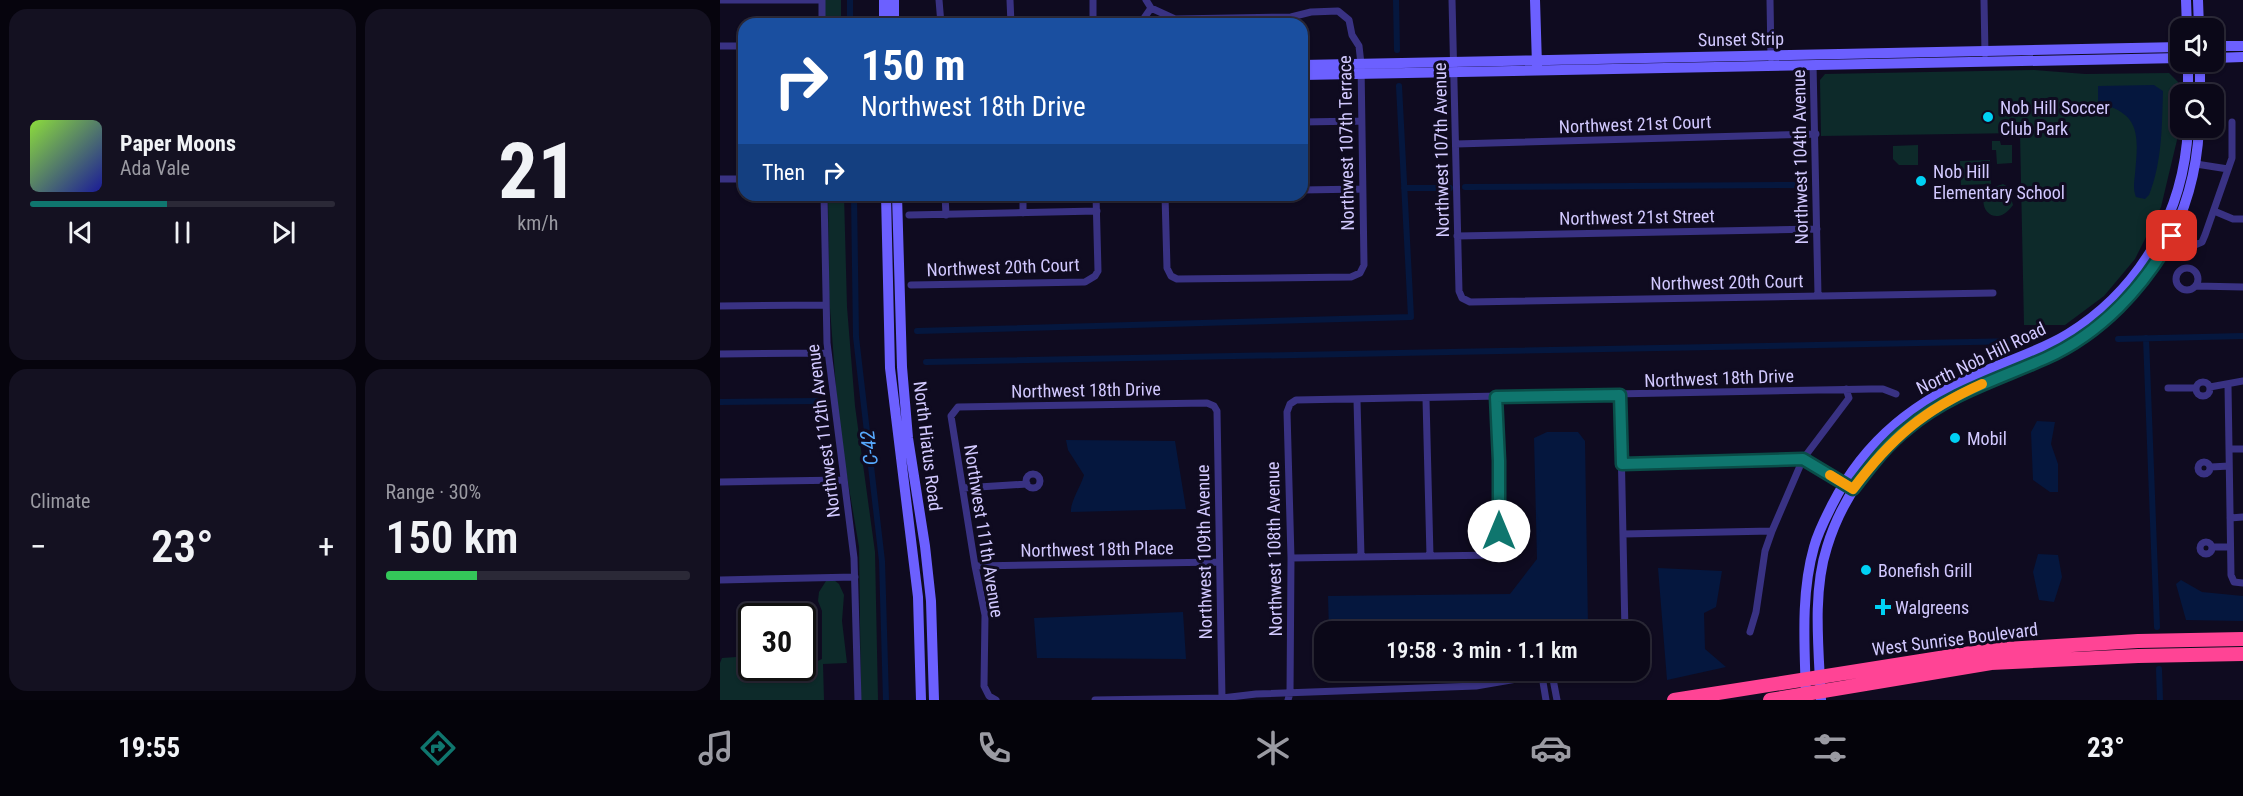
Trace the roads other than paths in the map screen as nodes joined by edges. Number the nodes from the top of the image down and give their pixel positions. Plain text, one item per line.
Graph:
1 (720, 0) edge
2 (822, 0) edge
3 (884, 0) edge
4 (894, 0) edge
5 (939, 0) edge
6 (1010, 0) edge
7 (1093, 0) edge
8 (1146, 0) edge
9 (1452, 0) edge
10 (1535, 0) edge
11 (1770, 0) edge
12 (1984, 0) edge
13 (2186, 0) edge
14 (2198, 0) edge
15 (1151, 8) junction
16 (822, 18) edge
17 (884, 18) edge
18 (894, 18) edge
19 (940, 18) edge
20 (1011, 18) edge
21 (1094, 18) edge
22 (1144, 18) edge
23 (1172, 18) edge
24 (1233, 18) edge
25 (2187, 18) edge
26 (2199, 18) edge
27 (720, 46) edge
28 (738, 46) edge
29 (2224, 46) edge
30 (2243, 46) edge
31 (2170, 48) edge
32 (1985, 57) junction
33 (2243, 57) edge
34 (2170, 58) edge
35 (2224, 58) edge
36 (1813, 60) junction
37 (1771, 61) junction
38 (1308, 65) edge
39 (1537, 66) junction
40 (1454, 67) junction
41 (1361, 69) junction
42 (1308, 74) edge
43 (1361, 121) junction
44 (1308, 122) edge
45 (2232, 122) dead end
46 (1816, 134) junction
47 (2187, 138) edge
48 (2198, 138) edge
49 (1456, 144) junction
50 (2196, 164) junction
51 (2228, 169) junction
52 (720, 179) edge
53 (738, 179) edge
54 (1362, 189) junction
55 (1308, 190) edge
56 (824, 201) edge
57 (886, 201) edge
58 (897, 201) edge
59 (945, 201) edge
60 (1023, 201) edge
61 (1096, 201) edge
62 (1165, 201) edge
63 (1097, 211) junction
64 (2214, 211) junction
65 (1023, 213) junction
66 (909, 215) dead end
67 (946, 215) junction
68 (2243, 219) edge
69 (1817, 228) junction
70 (2167, 234) junction
71 (1457, 236) junction
72 (911, 285) dead end
73 (2196, 286) dead end
74 (2243, 287) edge
75 (1993, 293) dead end
76 (1818, 295) junction
77 (1462, 298) joint
78 (825, 305) junction
79 (720, 306) edge
80 (828, 353) junction
81 (720, 354) edge
82 (2243, 381) edge
83 (2228, 385) junction
84 (2168, 388) dead end
85 (1846, 389) junction
86 (1896, 394) dead end
87 (1620, 395) junction
88 (1496, 397) junction
89 (1426, 399) junction
90 (1357, 400) junction
91 (1290, 404) joint
92 (1214, 406) joint
93 (958, 407) joint
94 (2229, 449) junction
95 (2243, 449) edge
96 (1803, 459) junction
97 (1622, 464) junction
98 (2229, 466) junction
99 (2211, 467) dead end
100 (844, 480) junction
101 (720, 482) edge
102 (1027, 484) dead end
103 (1843, 484) junction
104 (963, 488) junction
105 (1853, 489) junction
106 (2243, 517) edge
107 (2230, 518) junction
108 (1772, 531) junction
109 (1623, 534) junction
110 (2212, 547) dead end
111 (2230, 547) junction
112 (1361, 556) junction
113 (1430, 556) junction
114 (1291, 558) junction
115 (1219, 561) junction
116 (975, 566) junction
117 (855, 577) junction
118 (720, 579) edge
119 (2243, 583) edge
120 (1625, 621) edge
121 (1750, 632) dead end
122 (2243, 639) edge
123 (2243, 654) edge
124 (1813, 676) junction
125 (1509, 681) edge
126 (1543, 681) edge
127 (1553, 681) edge
128 (1821, 696) edge
129 (1806, 697) edge
130 (993, 698) edge
131 (1222, 698) junction
132 (1290, 698) edge
133 (858, 700) edge
134 (921, 700) edge
135 (934, 700) edge
136 (1095, 700) edge
137 (1546, 700) edge
138 (1557, 700) edge
139 (1674, 700) edge
140 (1770, 700) edge

1 - 2 street
2 - 16 street
3 - 17 main road
4 - 18 main road
5 - 19 street
6 - 20 street
7 - 21 street
8 - 15 street
9 - 40 street, Northwest 107th Avenue
10 - 39 main road
11 - 37 street
12 - 32 street
13 - 25 main road
14 - 26 main road
15 - 22 street
15 - 23 street, Northwest 107th Terrace
24 - 41 street, Northwest 107th Terrace
27 - 28 street
29 - 30 main road
31 - 32 main road, Sunset Strip
32 - 34 main road, Sunset Strip
32 - 36 main road, Sunset Strip
33 - 35 main road
36 - 37 main road, Sunset Strip
36 - 46 street, Northwest 104th Avenue
37 - 39 main road, Sunset Strip
38 - 41 main road, Sunset Strip
39 - 40 main road, Sunset Strip
40 - 41 main road, Sunset Strip
40 - 49 street, Northwest 107th Avenue
41 - 42 main road, Sunset Strip
41 - 43 street, Northwest 107th Terrace
43 - 44 street
43 - 54 street, Northwest 107th Terrace
45 - 51 street
46 - 49 street, Northwest 21st Court
46 - 69 street, Northwest 104th Avenue
47 - 70 main road, North Nob Hill Road
48 - 50 main road, North Nob Hill Road
49 - 71 street, Northwest 107th Avenue
50 - 51 street
50 - 70 main road, North Nob Hill Road
51 - 64 street
52 - 53 street
54 - 55 street
54 - 62 street, Northwest 107th Terrace
56 - 78 street, Northwest 112th Avenue
57 - 134 main road, North Hiatus Road
58 - 135 main road, North Hiatus Road
59 - 67 street
60 - 65 street
61 - 63 street
63 - 65 street
63 - 72 street, Northwest 20th Court
64 - 68 street
64 - 70 street
65 - 67 street
66 - 67 street
69 - 71 street, Northwest 21st Street
69 - 76 street, Northwest 104th Avenue
70 - 103 main road, North Nob Hill Road
70 - 105 main road, North Nob Hill Road
71 - 77 street, Northwest 107th Avenue
73 - 74 street
75 - 76 street, Northwest 20th Court
76 - 77 street, Northwest 20th Court
78 - 79 street
78 - 80 street, Northwest 112th Avenue
80 - 81 street
80 - 100 street, Northwest 112th Avenue
82 - 83 street
83 - 84 street
83 - 94 street
85 - 86 street, Northwest 18th Drive
85 - 87 street, Northwest 18th Drive
85 - 96 street
87 - 88 street, Northwest 18th Drive
87 - 97 street
88 - 89 street, Northwest 18th Drive
88 - 113 street
89 - 90 street, Northwest 18th Drive
89 - 113 street
90 - 91 street, Northwest 18th Drive
90 - 112 street
91 - 114 street, Northwest 108th Avenue
92 - 93 street, Northwest 18th Drive
92 - 115 street, Northwest 109th Avenue
93 - 104 street, Northwest 111th Avenue
94 - 95 street
94 - 98 street
96 - 97 street
96 - 103 street
96 - 108 street
97 - 109 street
98 - 99 street
98 - 107 street
100 - 101 street
100 - 117 street, Northwest 112th Avenue
102 - 104 street
103 - 105 street
103 - 124 main road, North Nob Hill Road
104 - 116 street, Northwest 111th Avenue
105 - 124 main road, North Nob Hill Road
106 - 107 street
107 - 111 street
108 - 109 street
108 - 121 street
109 - 120 street
110 - 111 street
111 - 119 street
112 - 113 street
112 - 114 street
114 - 132 street, Northwest 108th Avenue
115 - 116 street, Northwest 18th Place
115 - 131 street, Northwest 109th Avenue
116 - 130 street, Northwest 111th Avenue
117 - 118 street
117 - 133 street, Northwest 112th Avenue
122 - 124 highway, West Sunrise Boulevard
123 - 128 highway, West Sunrise Boulevard
124 - 128 main road, North Nob Hill Road
124 - 129 main road, North Nob Hill Road
124 - 139 highway, West Sunrise Boulevard
125 - 132 street
126 - 137 street
127 - 138 street
128 - 129 highway, West Sunrise Boulevard
129 - 140 highway, West Sunrise Boulevard
131 - 132 street
131 - 136 street

